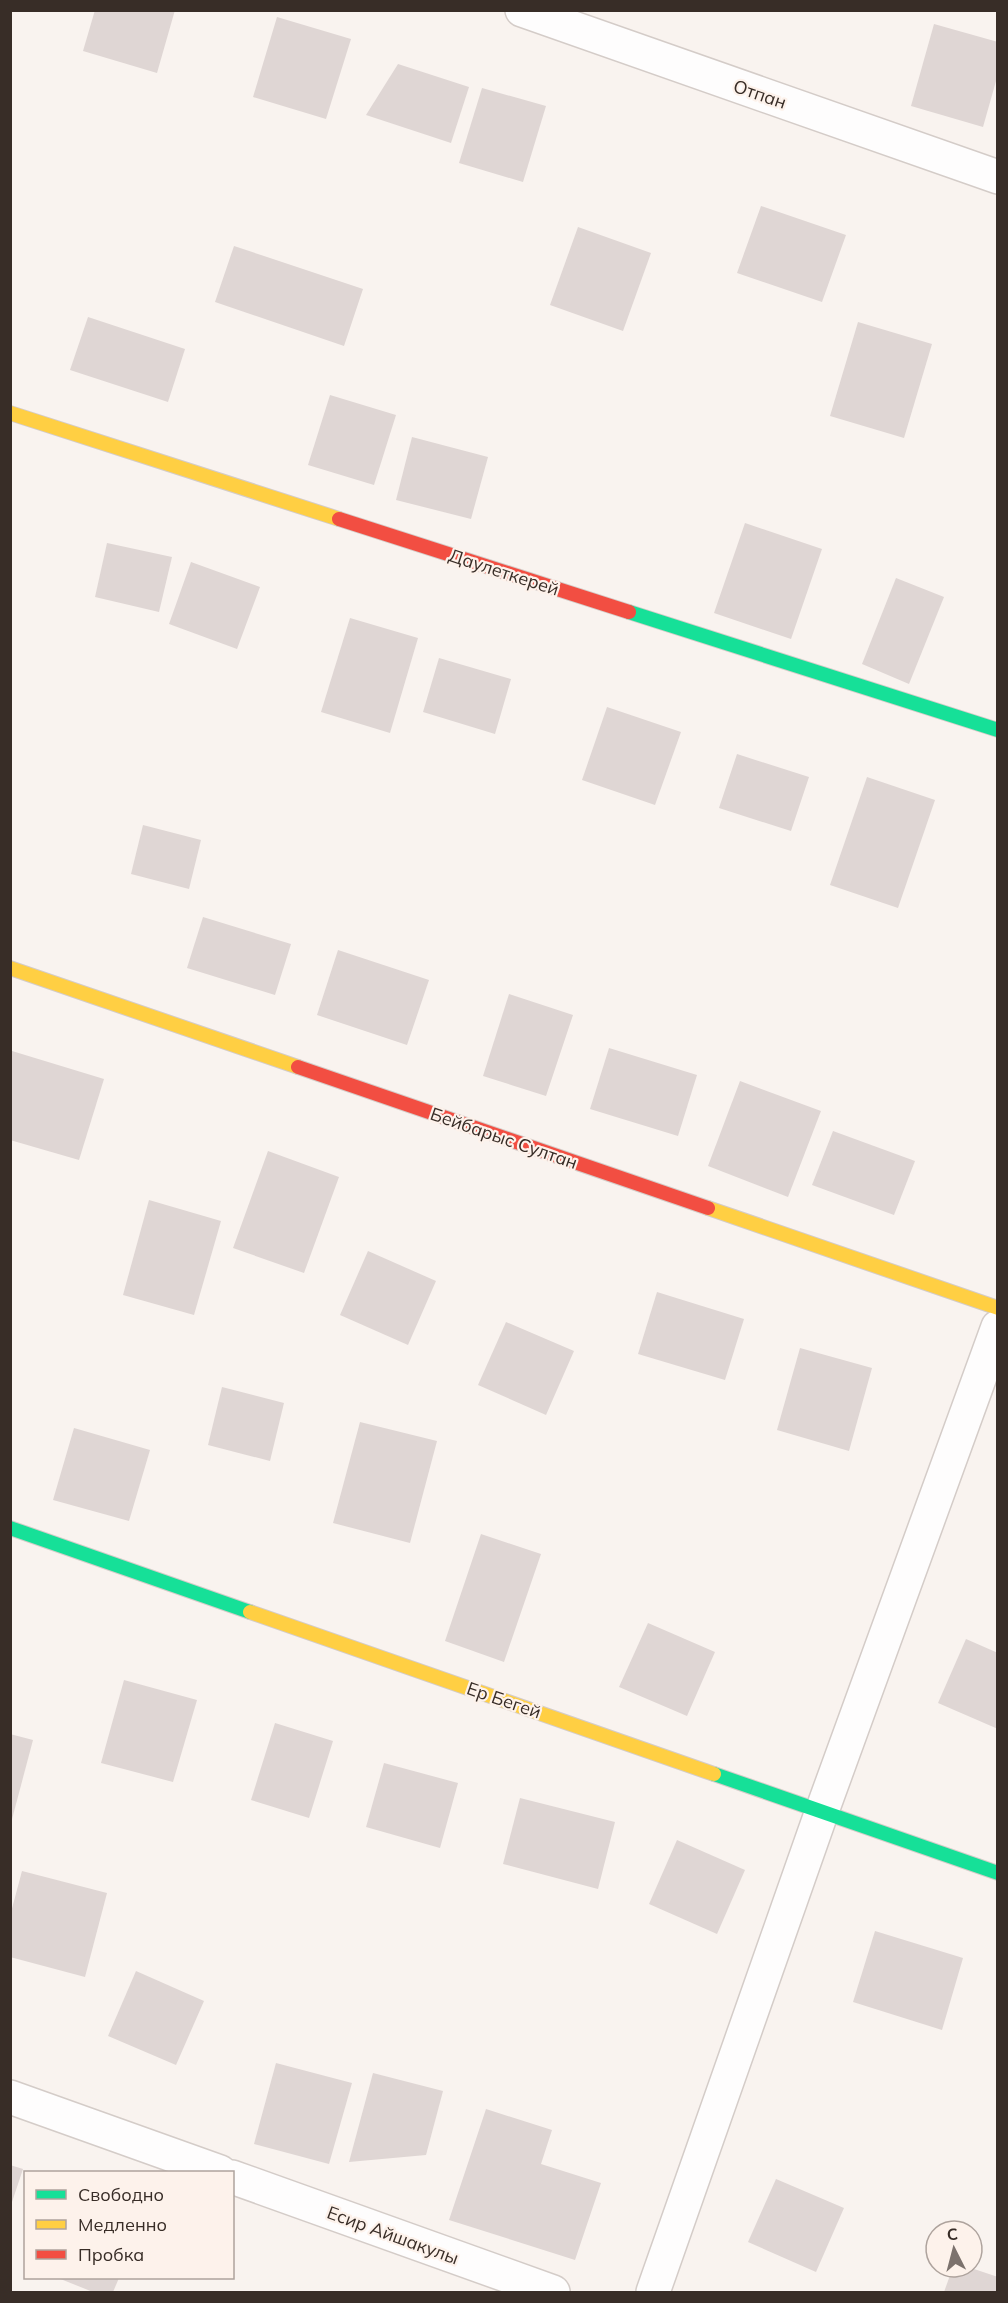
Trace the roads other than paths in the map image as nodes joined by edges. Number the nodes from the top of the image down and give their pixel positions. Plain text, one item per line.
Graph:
1 (522, 10) edge
2 (998, 177) edge
3 (10, 413) edge
4 (998, 730) edge
5 (10, 968) edge
6 (998, 1308) edge
7 (998, 1327) edge
8 (10, 1528) edge
9 (822, 1811) junction
10 (998, 1872) edge
11 (10, 2097) edge
12 (217, 2171) edge
13 (234, 2178) edge
14 (553, 2292) edge
15 (653, 2292) edge

1 - 2 street, Отпан
3 - 4 street, Даулеткерей
5 - 6 street, Бейбарыс Султан
7 - 9 street
8 - 9 street, Ер Бегей
9 - 10 street, Ер Бегей
9 - 15 street
11 - 12 street
13 - 14 street, Есир Айшакулы

